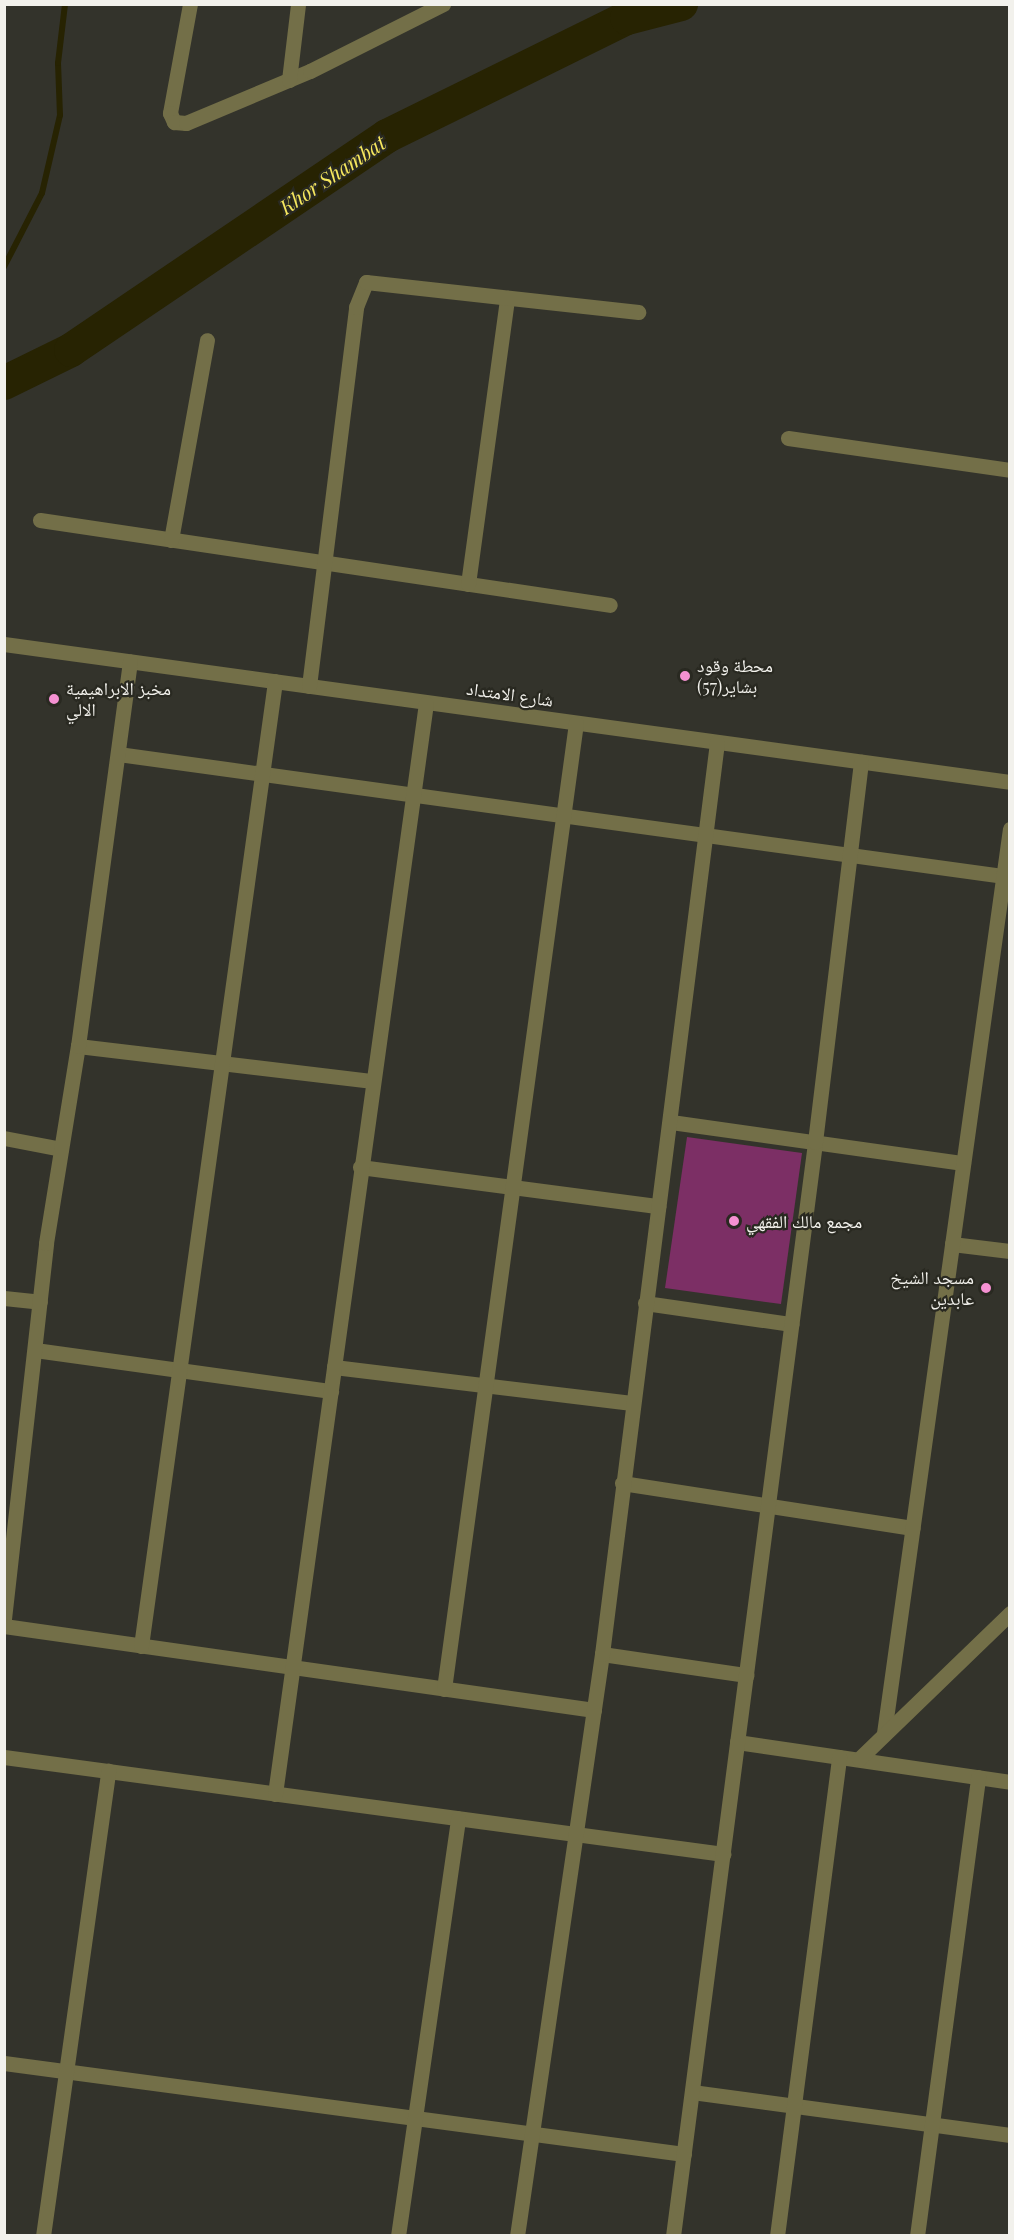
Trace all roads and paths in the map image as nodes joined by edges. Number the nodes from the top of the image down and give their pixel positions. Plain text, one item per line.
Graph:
1 (190, 4) edge
2 (298, 4) edge
3 (443, 4) edge
4 (289, 81) junction
5 (507, 298) junction
6 (638, 312) dead end
7 (207, 339) dead end
8 (788, 438) dead end
9 (1010, 470) edge
10 (40, 520) dead end
11 (171, 540) junction
12 (326, 564) junction
13 (468, 584) junction
14 (610, 605) dead end
15 (4, 644) edge
16 (130, 661) junction
17 (275, 681) junction
18 (309, 686) junction
19 (426, 703) junction
20 (576, 723) junction
21 (717, 742) junction
22 (118, 754) junction
23 (861, 762) junction
24 (262, 775) junction
25 (1010, 782) edge
26 (414, 795) junction
27 (563, 812) junction
28 (1010, 829) edge
29 (706, 833) junction
30 (850, 854) junction
31 (1006, 876) edge
32 (78, 1046) junction
33 (224, 1064) junction
34 (373, 1081) junction
35 (671, 1122) junction
36 (4, 1138) edge
37 (815, 1142) junction
38 (61, 1149) junction
39 (963, 1163) junction
40 (360, 1167) junction
41 (512, 1188) junction
42 (658, 1206) junction
43 (952, 1244) junction
44 (1010, 1251) edge
45 (4, 1298) edge
46 (40, 1302) junction
47 (645, 1303) junction
48 (791, 1324) junction
49 (35, 1350) junction
50 (334, 1367) junction
51 (181, 1371) junction
52 (484, 1386) junction
53 (331, 1391) junction
54 (632, 1403) junction
55 (622, 1483) junction
56 (768, 1505) junction
57 (913, 1528) junction
58 (1010, 1613) edge
59 (4, 1619) edge
60 (4, 1626) edge
61 (141, 1646) junction
62 (602, 1654) junction
63 (292, 1668) junction
64 (746, 1675) junction
65 (444, 1689) junction
66 (594, 1710) junction
67 (884, 1733) junction
68 (737, 1742) junction
69 (4, 1757) edge
70 (839, 1758) junction
71 (858, 1759) junction
72 (108, 1771) junction
73 (978, 1778) junction
74 (1010, 1782) edge
75 (275, 1794) junction
76 (458, 1818) junction
77 (574, 1834) junction
78 (723, 1854) junction
79 (4, 2063) edge
80 (66, 2072) junction
81 (692, 2092) junction
82 (794, 2105) junction
83 (415, 2118) junction
84 (931, 2124) junction
85 (531, 2134) junction
86 (1010, 2135) edge
87 (684, 2154) junction
88 (43, 2235) edge
89 (398, 2235) edge
90 (517, 2235) edge
91 (673, 2235) edge
92 (777, 2235) edge
93 (917, 2235) edge

1 - 4 street
2 - 4 street
3 - 4 street
5 - 6 street
5 - 12 street
5 - 13 street
7 - 11 street
8 - 9 street
10 - 11 street
11 - 12 street
12 - 13 street
12 - 18 street
13 - 14 street
15 - 16 street, شارع الامتداد
16 - 17 street, شارع الامتداد
16 - 22 street
17 - 18 street, شارع الامتداد
17 - 24 street
18 - 19 street, شارع الامتداد
19 - 20 street, شارع الامتداد
19 - 26 street
20 - 21 street, شارع الامتداد
20 - 27 street
21 - 23 street, شارع الامتداد
21 - 29 street
22 - 24 street
22 - 32 street
23 - 25 street, شارع الامتداد
23 - 30 street
24 - 26 street
24 - 33 street
26 - 27 street
26 - 34 street
27 - 29 street
27 - 41 street
28 - 31 street
29 - 30 street
29 - 35 street
30 - 31 street
30 - 37 street
31 - 39 street
32 - 33 street
32 - 38 street
33 - 34 street
33 - 51 street
34 - 40 street
35 - 37 street
35 - 42 street
36 - 38 street
37 - 39 street
37 - 48 street
38 - 46 street
39 - 43 street
40 - 41 street
40 - 50 street
41 - 42 street
41 - 52 street
42 - 47 street
43 - 44 street
43 - 57 street
45 - 46 street
46 - 49 street
47 - 48 street
47 - 54 street
48 - 56 street
49 - 51 street
49 - 59 street
50 - 52 street
50 - 53 street
51 - 53 street
51 - 61 street
52 - 54 street
52 - 65 street
53 - 63 street
54 - 55 street
55 - 56 street
55 - 62 street
56 - 57 street
56 - 64 street
57 - 67 street
58 - 67 street
60 - 61 street
61 - 63 street
62 - 64 street
62 - 66 street
63 - 65 street
63 - 75 street
64 - 68 street
65 - 66 street
66 - 77 street
67 - 71 street
68 - 70 street
68 - 78 street
69 - 72 street
70 - 71 street
70 - 82 street
71 - 73 street
72 - 75 street
72 - 80 street
73 - 74 street
73 - 84 street
75 - 76 street
76 - 77 street
76 - 83 street
77 - 78 street
77 - 85 street
78 - 81 street
79 - 80 street
80 - 83 street
80 - 88 street
81 - 82 street
81 - 87 street
82 - 84 street
82 - 92 street
83 - 85 street
83 - 89 street
84 - 86 street
84 - 93 street
85 - 87 street
85 - 90 street
87 - 91 street

